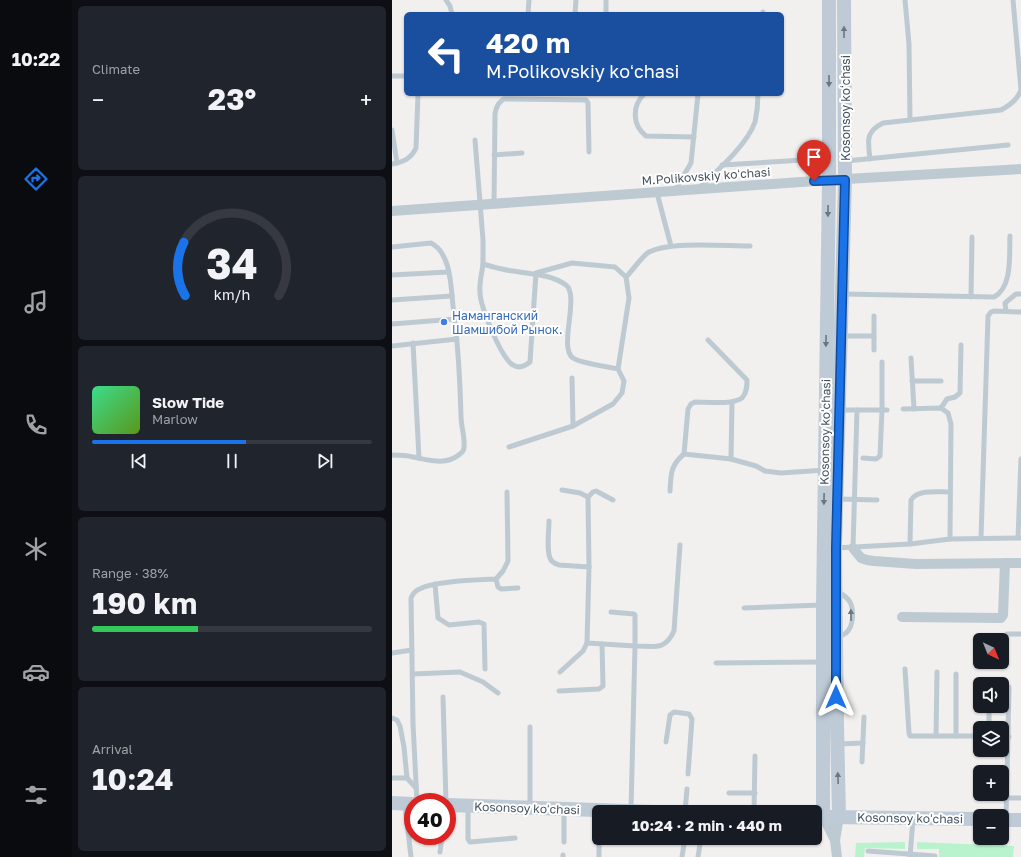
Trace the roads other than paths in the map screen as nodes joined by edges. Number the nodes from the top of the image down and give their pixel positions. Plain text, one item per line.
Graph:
1 (446, 0) edge
2 (529, 0) edge
3 (576, 0) edge
4 (829, 0) edge
5 (844, 0) edge
6 (905, 0) edge
7 (1013, 0) edge
8 (606, 1) dead end
9 (452, 12) edge
10 (527, 12) edge
11 (575, 12) edge
12 (606, 12) edge
13 (392, 76) edge
14 (404, 76) edge
15 (418, 96) edge
16 (643, 96) edge
17 (698, 96) edge
18 (758, 96) edge
19 (910, 120) junction
20 (392, 130) edge
21 (694, 137) junction
22 (475, 140) dead end
23 (1008, 145) dead end
24 (589, 152) dead end
25 (522, 153) dead end
26 (494, 155) junction
27 (870, 158) junction
28 (803, 160) dead end
29 (845, 161) junction
30 (394, 164) edge
31 (722, 165) junction
32 (1021, 169) edge
33 (829, 180) junction
34 (845, 180) junction
35 (697, 190) junction
36 (675, 191) junction
37 (657, 193) junction
38 (494, 204) junction
39 (480, 206) junction
40 (392, 211) edge
41 (1010, 236) dead end
42 (972, 237) dead end
43 (671, 246) junction
44 (750, 246) dead end
45 (392, 247) edge
46 (483, 264) junction
47 (448, 272) junction
48 (536, 273) junction
49 (392, 275) edge
50 (626, 277) junction
51 (842, 294) junction
52 (1021, 294) edge
53 (452, 296) junction
54 (971, 297) junction
55 (392, 300) edge
56 (1006, 311) junction
57 (1021, 312) edge
58 (874, 316) dead end
59 (455, 319) junction
60 (392, 324) edge
61 (841, 336) junction
62 (874, 336) junction
63 (457, 339) junction
64 (708, 340) dead end
65 (413, 343) junction
66 (961, 345) dead end
67 (392, 346) edge
68 (874, 350) dead end
69 (911, 358) dead end
70 (882, 362) dead end
71 (618, 369) junction
72 (572, 378) dead end
73 (912, 381) junction
74 (941, 381) dead end
75 (732, 402) junction
76 (942, 408) junction
77 (903, 409) dead end
78 (914, 409) junction
79 (839, 410) junction
80 (857, 410) junction
81 (884, 410) junction
82 (573, 426) junction
83 (509, 446) dead end
84 (684, 454) junction
85 (392, 455) edge
86 (419, 458) junction
87 (863, 458) dead end
88 (731, 459) junction
89 (1021, 459) edge
90 (831, 470) junction
91 (562, 490) dead end
92 (670, 491) dead end
93 (507, 492) dead end
94 (950, 492) junction
95 (588, 496) junction
96 (837, 499) junction
97 (854, 499) junction
98 (614, 500) dead end
99 (877, 500) dead end
100 (549, 521) dead end
101 (981, 538) junction
102 (1020, 538) edge
103 (950, 540) junction
104 (910, 544) junction
105 (680, 545) dead end
106 (836, 548) junction
107 (852, 548) junction
108 (1006, 563) junction
109 (1021, 563) edge
110 (589, 567) junction
111 (496, 579) junction
112 (435, 584) junction
113 (518, 588) dead end
114 (831, 600) junction
115 (744, 608) dead end
116 (611, 612) dead end
117 (902, 617) dead end
118 (1009, 634) edge
119 (1021, 634) edge
120 (587, 642) junction
121 (602, 644) junction
122 (635, 646) junction
123 (412, 650) junction
124 (392, 653) edge
125 (823, 662) junction
126 (716, 663) dead end
127 (485, 669) dead end
128 (905, 669) dead end
129 (560, 672) dead end
130 (937, 672) dead end
131 (413, 674) junction
132 (956, 674) dead end
133 (559, 691) dead end
134 (498, 693) dead end
135 (443, 697) dead end
136 (864, 717) dead end
137 (392, 718) edge
138 (530, 728) dead end
139 (936, 736) junction
140 (956, 736) junction
141 (973, 736) edge
142 (666, 742) dead end
143 (863, 743) junction
144 (837, 744) junction
145 (755, 756) dead end
146 (862, 762) dead end
147 (688, 774) dead end
148 (392, 778) edge
149 (407, 778) junction
150 (416, 788) junction
151 (687, 789) dead end
152 (413, 793) edge
153 (446, 793) edge
154 (729, 793) dead end
155 (754, 793) junction
156 (1009, 798) edge
157 (1021, 798) edge
158 (456, 805) edge
159 (631, 805) edge
160 (686, 805) edge
161 (754, 805) edge
162 (819, 805) edge
163 (468, 806) junction
164 (530, 808) junction
165 (564, 809) junction
166 (592, 811) edge
167 (822, 816) edge
168 (839, 816) junction
169 (913, 818) junction
170 (973, 819) edge
171 (822, 820) edge
172 (1009, 820) edge
173 (1021, 820) edge
174 (515, 838) dead end
175 (835, 840) junction
176 (564, 842) dead end
177 (410, 845) edge
178 (441, 845) edge
179 (599, 845) edge
180 (684, 845) edge
181 (700, 845) edge
182 (868, 851) dead end
183 (440, 852) dead end
184 (910, 856) edge
185 (935, 856) dead end
186 (411, 857) edge
187 (599, 857) edge
188 (682, 857) edge
189 (698, 857) edge
190 (837, 857) edge

1 - 9 lane
2 - 10 lane
3 - 11 lane
4 -> 33 street, Kosonsoy koʻchasi
29 -> 5 street, Kosonsoy koʻchasi
6 - 19 lane
7 - 19 lane
8 - 12 lane
13 - 14 lane
15 - 30 lane
16 - 21 lane
17 - 21 lane
18 - 31 lane
19 - 27 lane
20 - 30 lane
21 - 36 lane
22 - 39 lane
23 - 27 lane
24 - 26 lane
25 - 26 lane
26 - 38 lane
27 - 29 lane
28 - 31 lane
29 - 34 street, Kosonsoy koʻchasi
31 - 35 lane
32 - 34 street, M.Polikovskiy koʻchasi
33 - 34 street, M.Polikovskiy koʻchasi
33 - 35 street, M.Polikovskiy koʻchasi
33 -> 90 street, Kosonsoy koʻchasi
34 - 51 street, Kosonsoy koʻchasi
35 - 36 street, M.Polikovskiy koʻchasi
36 - 37 street, M.Polikovskiy koʻchasi
37 - 38 street, M.Polikovskiy koʻchasi
37 - 43 lane
38 - 39 street, M.Polikovskiy koʻchasi
39 - 40 street, M.Polikovskiy koʻchasi
39 - 46 lane
41 - 54 lane
42 - 54 lane
43 - 44 lane
43 - 50 lane
45 - 47 lane
46 - 48 lane
46 - 48 lane
47 - 49 lane
47 - 53 lane
48 - 50 lane
48 - 71 lane
50 - 71 lane
51 - 54 lane
51 - 61 street, Kosonsoy koʻchasi
52 - 56 lane
53 - 55 lane
53 - 59 lane
56 - 57 lane
56 - 101 lane
58 - 62 lane
59 - 60 lane
59 - 63 lane
61 - 62 lane
61 - 79 street, Kosonsoy koʻchasi
62 - 68 lane
63 - 65 lane
63 - 86 lane
64 - 75 lane
65 - 67 lane
65 - 86 lane
66 - 76 lane
69 - 73 lane
70 - 81 lane
71 - 82 lane
72 - 82 lane
73 - 74 lane
73 - 78 lane
75 - 84 lane
75 - 88 lane
76 - 78 lane
76 - 94 lane
77 - 78 lane
79 - 80 lane
79 - 90 street, Kosonsoy koʻchasi
80 - 81 lane
80 - 97 lane
81 - 87 lane
82 - 83 lane
84 - 88 lane
84 - 92 lane
85 - 86 lane
88 - 90 lane
89 - 102 lane
90 - 96 street, Kosonsoy koʻchasi
90 -> 114 street, Kosonsoy koʻchasi
91 - 95 lane
93 - 111 lane
94 - 103 lane
94 - 104 lane
95 - 98 lane
95 - 110 lane
96 - 97 lane
96 - 106 street, Kosonsoy koʻchasi
97 - 99 lane
97 - 107 lane
100 - 110 lane
101 - 102 lane
101 - 103 lane
103 - 104 lane
104 - 107 lane
105 - 122 lane
106 - 107 lane
106 - 114 street, Kosonsoy koʻchasi
107 - 108 street
108 - 109 street
108 - 117 street
110 - 120 lane
111 - 112 lane
111 - 113 lane
112 - 123 lane
112 - 127 lane
114 - 115 lane
114 - 125 street, Kosonsoy koʻchasi
144 -> 114 street, Kosonsoy koʻchasi
116 - 122 lane
118 - 119 lane
120 - 121 lane
120 - 129 lane
121 - 122 lane
121 - 133 lane
122 - 159 lane
123 - 124 lane
123 - 131 lane
125 - 126 lane
125 - 162 street, Kosonsoy koʻchasi
128 - 139 lane
130 - 139 lane
131 - 134 lane
131 - 150 lane
132 - 140 lane
135 - 153 lane
136 - 143 lane
137 - 149 lane
138 - 164 lane
139 - 140 lane
140 - 141 lane
142 - 147 lane
143 - 144 lane
143 - 146 lane
168 -> 144 street, Kosonsoy koʻchasi
145 - 155 lane
148 - 149 lane
149 - 150 lane
150 - 152 lane
151 - 160 lane
154 - 155 lane
155 - 161 lane
156 - 157 lane
158 - 163 street, Kosonsoy koʻchasi
163 - 164 street, Kosonsoy koʻchasi
163 - 174 lane
164 - 165 street, Kosonsoy koʻchasi
165 - 166 street, Kosonsoy koʻchasi
165 - 176 lane
167 - 168 street, Kosonsoy koʻchasi
168 - 169 street, Kosonsoy koʻchasi
168 - 175 street
169 - 170 street, Kosonsoy koʻchasi
169 - 184 lane
171 - 175 street
172 - 173 street
175 - 190 street
177 - 186 lane
178 - 183 lane
179 - 187 lane
180 - 188 lane
181 - 189 lane
182 - 184 lane
184 - 185 lane

